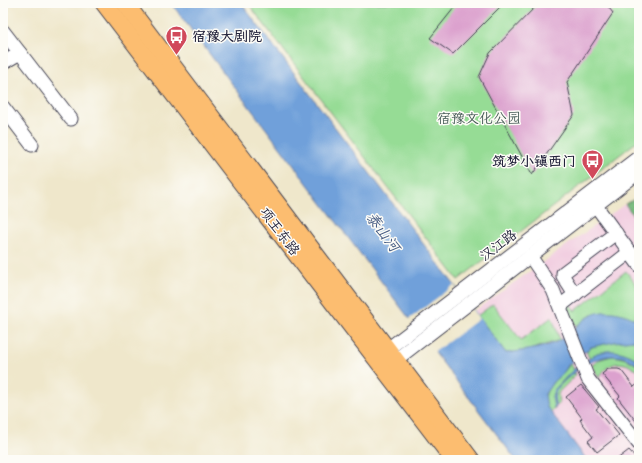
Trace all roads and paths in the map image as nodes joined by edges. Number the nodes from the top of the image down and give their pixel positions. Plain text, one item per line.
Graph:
1 (104, 3) edge
2 (125, 3) edge
3 (3, 31) edge
4 (20, 52) junction
5 (3, 64) edge
6 (3, 107) edge
7 (71, 118) dead end
8 (32, 145) dead end
9 (639, 157) edge
10 (639, 172) edge
11 (596, 206) junction
12 (616, 233) junction
13 (630, 252) junction
14 (530, 256) junction
15 (639, 265) edge
16 (575, 294) junction
17 (561, 311) junction
18 (385, 359) junction
19 (639, 444) edge
20 (454, 460) edge
21 (471, 460) edge

1 - 18 main road, 项王东路
2 - 18 main road, 项王东路
3 - 4 street
4 - 5 street
4 - 7 street
6 - 8 street
9 - 18 street, 汉江路
10 - 11 street, 汉江路
11 - 12 street
11 - 14 street, 汉江路
12 - 13 street
12 - 16 street
13 - 15 street
13 - 16 street
14 - 17 street
14 - 18 street, 汉江路
16 - 17 street
17 - 19 street
18 - 20 main road, 项王东路
18 - 21 main road, 项王东路

